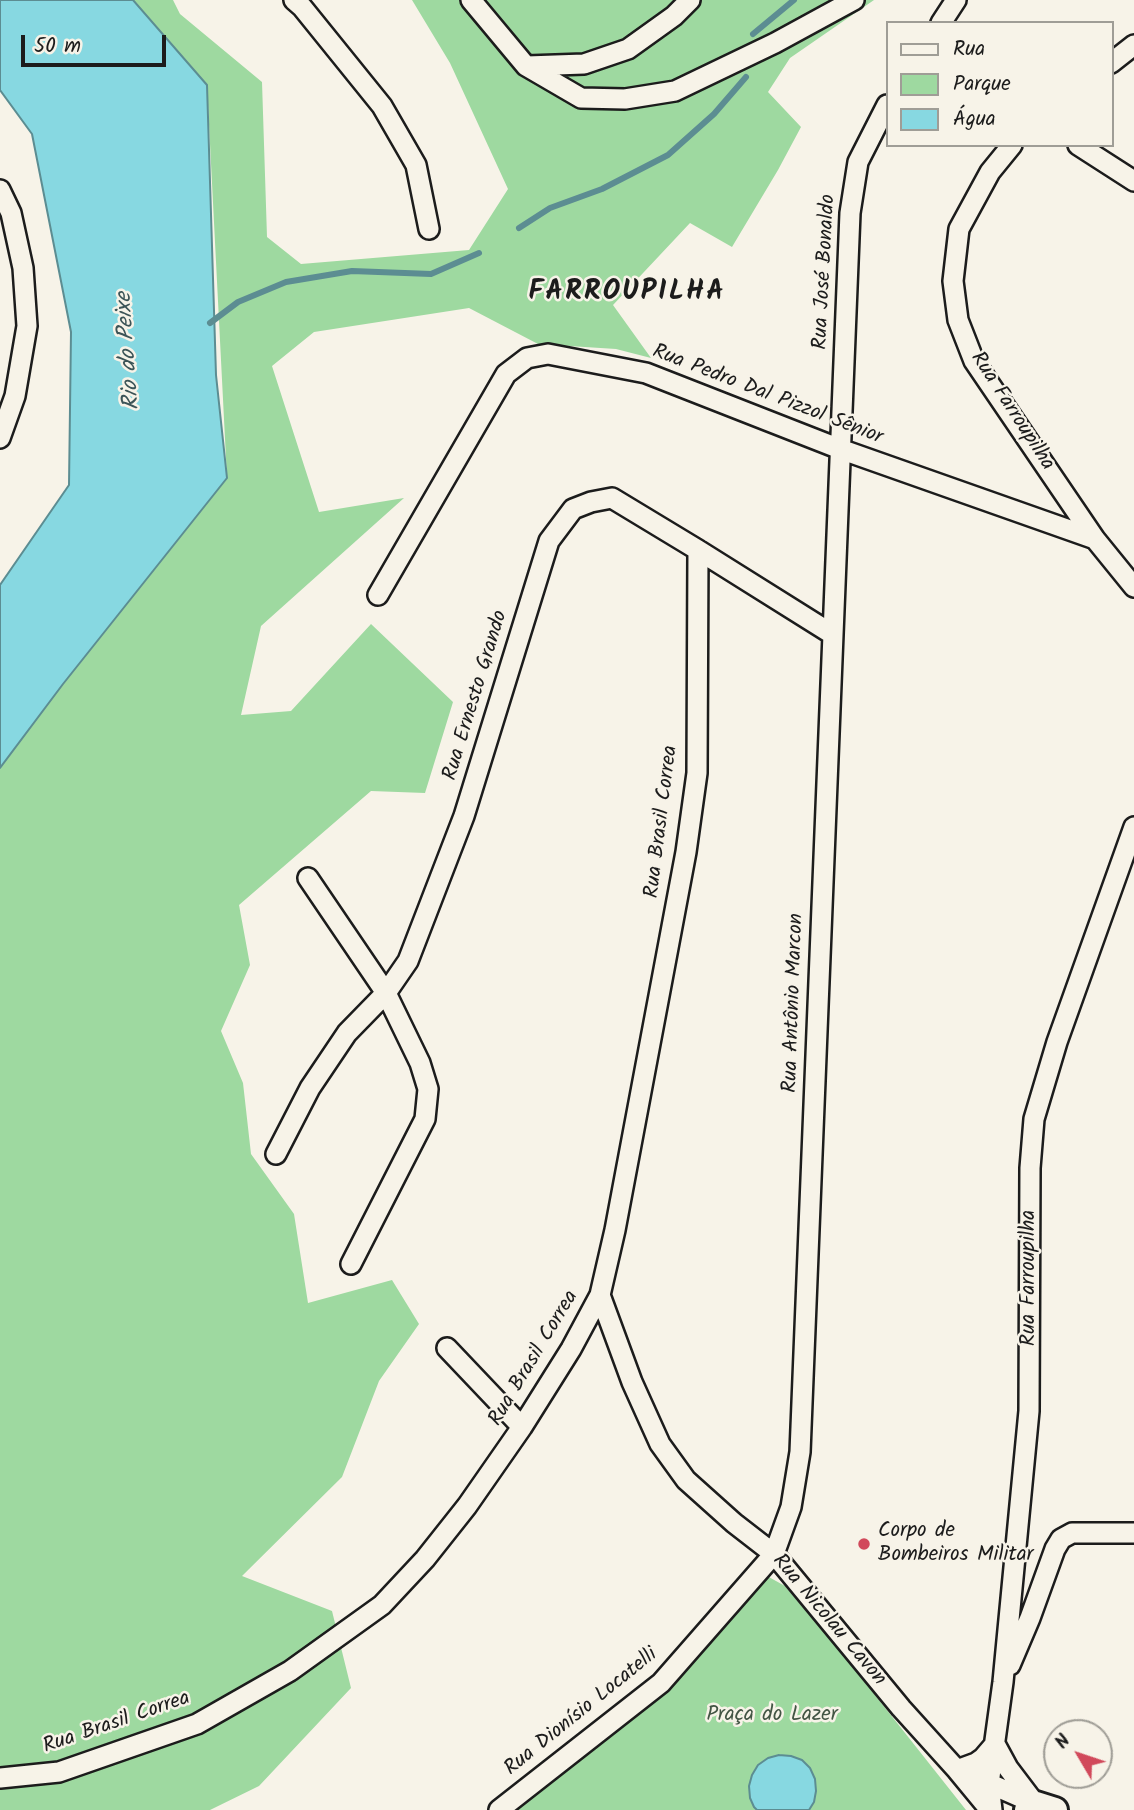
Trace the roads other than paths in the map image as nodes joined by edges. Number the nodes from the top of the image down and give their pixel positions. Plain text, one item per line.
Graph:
1 (295, 0) edge
2 (471, 0) edge
3 (690, 0) edge
4 (853, 0) edge
5 (956, 0) edge
6 (942, 21) edge
7 (1134, 45) edge
8 (1113, 61) edge
9 (526, 66) junction
10 (886, 107) edge
11 (1010, 147) edge
12 (1081, 147) edge
13 (1134, 181) edge
14 (0, 190) edge
15 (429, 229) dead end
16 (0, 438) edge
17 (840, 449) junction
18 (1095, 539) junction
19 (698, 550) junction
20 (1134, 587) edge
21 (378, 595) dead end
22 (832, 634) junction
23 (1134, 827) edge
24 (307, 878) dead end
25 (386, 993) junction
26 (276, 1154) dead end
27 (351, 1264) dead end
28 (600, 1295) junction
29 (447, 1348) dead end
30 (522, 1427) junction
31 (1134, 1532) edge
32 (774, 1554) junction
33 (1003, 1682) junction
34 (995, 1744) junction
35 (957, 1770) junction
36 (0, 1778) edge
37 (989, 1784) junction
38 (1039, 1808) edge
39 (499, 1810) edge
40 (991, 1810) edge

1 - 15 street
2 - 9 street
3 - 9 street
4 - 9 street
5 - 6 street
7 - 8 street
10 - 17 street, Rua José Bonaldo
11 - 18 street, Rua Farroupilha
12 - 13 street
14 - 16 street
17 - 18 street, Rua Pedro Dal Pizzol Sênior
17 - 21 street, Rua Pedro Dal Pizzol Sênior
17 - 22 street, Rua Antônio Marcon
18 - 20 street, Rua Farroupilha
19 - 22 street, Rua Ernesto Grando
19 - 25 street, Rua Ernesto Grando
19 - 28 street, Rua Brasil Correa
22 - 32 street, Rua Antônio Marcon
23 - 33 street, Rua Farroupilha
24 - 25 street
25 - 26 street, Rua Ernesto Grando
25 - 27 street
28 - 30 street, Rua Brasil Correa
28 - 32 street, Rua Nicolau Cavon
29 - 30 street
30 - 36 street, Rua Brasil Correa
31 - 33 street
32 - 35 street, Rua Nicolau Cavon
32 - 39 street, Rua Dionísio Locatelli
33 - 34 street, Rua Farroupilha
34 - 35 street
34 - 37 street, Rua Farroupilha
34 - 38 street
35 - 37 street, Rua Nicolau Cavon
35 - 40 street, Rua Nicolau Cavon
37 - 38 street, Rua Nicolau Cavon
37 - 40 street, Rua Farroupilha

